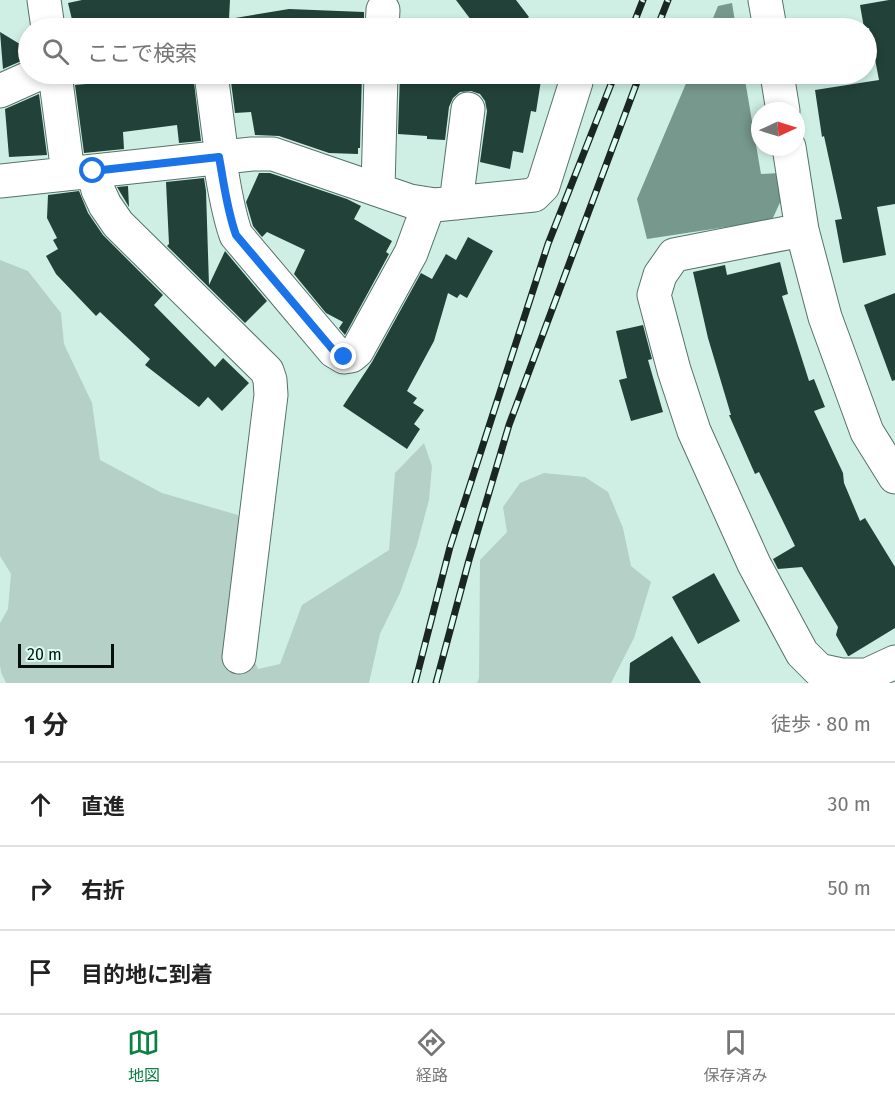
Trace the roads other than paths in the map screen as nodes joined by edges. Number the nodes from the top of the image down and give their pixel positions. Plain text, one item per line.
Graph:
1 (44, 0) edge
2 (765, 0) edge
3 (47, 18) edge
4 (768, 18) edge
5 (18, 83) edge
6 (58, 84) edge
7 (212, 84) edge
8 (381, 84) edge
9 (575, 84) edge
10 (779, 84) edge
11 (0, 91) edge
12 (782, 102) edge
13 (468, 109) dead end
14 (790, 156) edge
15 (221, 157) junction
16 (81, 172) junction
17 (0, 180) edge
18 (378, 189) junction
19 (442, 203) junction
20 (802, 230) junction
21 (895, 477) edge
22 (239, 657) dead end
23 (895, 662) edge

1 - 3 street
2 - 4 street
5 - 11 street
6 - 16 street
7 - 15 street
8 - 18 street
9 - 19 street
10 - 12 street
13 - 19 street
14 - 20 street
15 - 16 street
15 - 18 street
15 - 19 street
16 - 17 street
16 - 22 street
18 - 19 street
20 - 21 street
20 - 23 street

